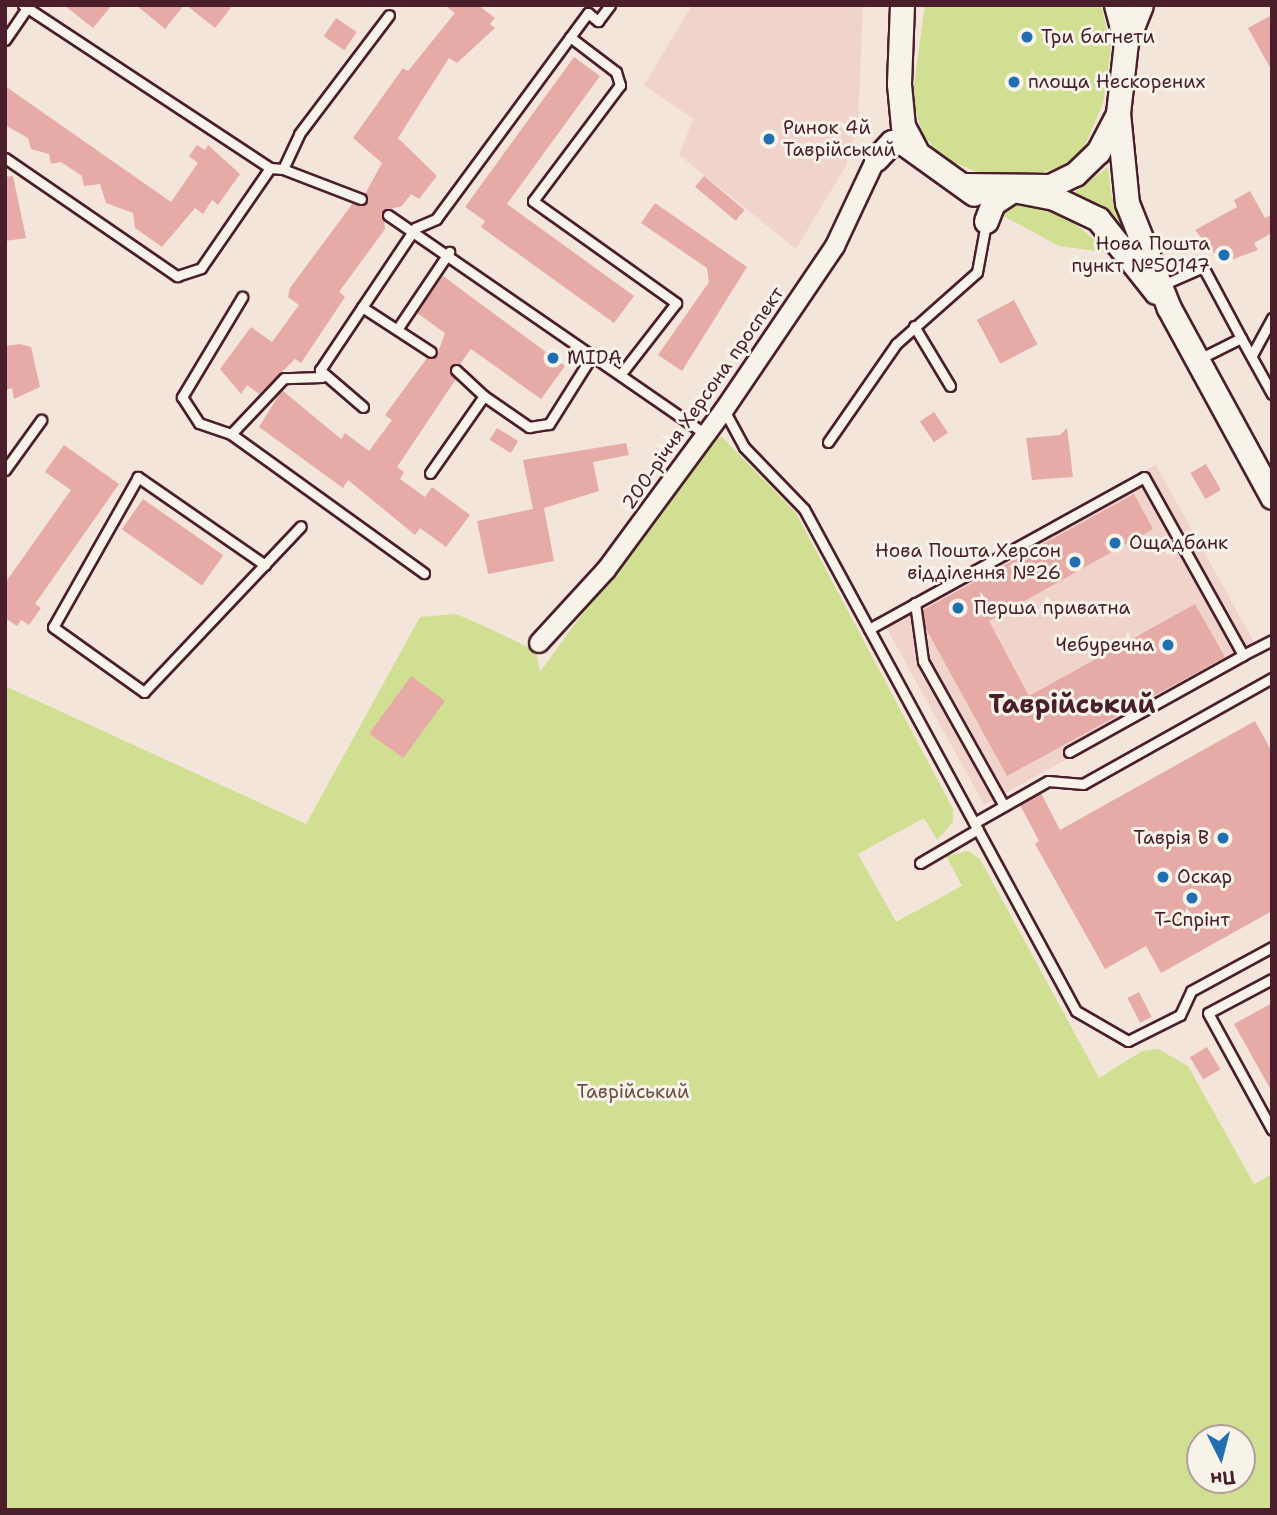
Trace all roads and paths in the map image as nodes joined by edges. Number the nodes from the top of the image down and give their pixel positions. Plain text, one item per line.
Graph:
1 (610, 5) edge
2 (1116, 5) edge
3 (1141, 5) edge
4 (26, 6) edge
5 (905, 11) edge
6 (388, 15) dead end
7 (570, 37) junction
8 (5, 40) edge
9 (1126, 42) junction
10 (899, 84) junction
11 (1118, 113) junction
12 (915, 149) junction
13 (5, 158) edge
14 (876, 159) junction
15 (270, 167) junction
16 (283, 169) junction
17 (965, 185) junction
18 (1013, 190) junction
19 (361, 199) dead end
20 (388, 215) dead end
21 (986, 221) junction
22 (415, 228) junction
23 (449, 252) junction
24 (1160, 286) junction
25 (242, 297) dead end
26 (362, 307) junction
27 (1169, 308) junction
28 (1272, 318) edge
29 (914, 326) junction
30 (398, 328) junction
31 (1241, 338) junction
32 (431, 352) dead end
33 (593, 354) junction
34 (1252, 355) junction
35 (1197, 360) junction
36 (456, 370) dead end
37 (621, 373) junction
38 (322, 377) junction
39 (950, 386) dead end
40 (1272, 394) edge
41 (484, 396) junction
42 (363, 407) dead end
43 (724, 410) junction
44 (41, 420) dead end
45 (706, 433) junction
46 (231, 434) junction
47 (828, 442) dead end
48 (5, 470) edge
49 (430, 473) dead end
50 (1272, 497) edge
51 (301, 526) dead end
52 (265, 565) junction
53 (424, 573) dead end
54 (915, 603) junction
55 (869, 629) junction
56 (1272, 640) edge
57 (539, 643) dead end
58 (1243, 655) junction
59 (1272, 678) edge
60 (1069, 752) dead end
61 (1004, 806) junction
62 (976, 826) junction
63 (920, 863) dead end
64 (1272, 947) edge
65 (1272, 979) edge
66 (1272, 1130) edge

1 - 7 lane
2 - 9 street
3 - 9 street
4 - 8 lane
4 - 15 lane
5 - 10 street
6 - 16 lane
7 - 22 lane
7 - 37 lane
9 - 11 street
10 - 12 street
10 - 14 street
11 - 18 street
11 - 24 street
12 - 14 street
12 - 17 street
13 - 15 lane
14 - 43 street, 200-річчя Херсона проспект
15 - 16 lane
16 - 19 lane
17 - 18 street
17 - 21 street
18 - 21 street
18 - 27 street
20 - 22 lane
21 - 29 lane
22 - 23 lane
22 - 26 lane
23 - 30 lane
23 - 33 lane
24 - 27 street
24 - 31 lane
25 - 46 lane
26 - 30 lane
26 - 38 lane
27 - 35 street
28 - 34 lane
29 - 39 lane
29 - 47 lane
30 - 32 lane
31 - 34 lane
31 - 35 lane
33 - 37 lane
33 - 41 lane
34 - 40 lane
35 - 50 street
36 - 41 lane
37 - 45 lane
38 - 42 lane
38 - 46 lane
41 - 49 lane
43 - 45 street, 200-річчя Херсона проспект
43 - 55 lane
44 - 48 lane
45 - 57 street, 200-річчя Херсона проспект
46 - 53 lane
51 - 52 lane
52 - 52 lane
54 - 55 lane
54 - 58 lane
54 - 61 lane
55 - 62 lane
56 - 58 lane
58 - 60 lane
59 - 61 lane
61 - 62 lane
62 - 63 lane
62 - 64 lane
65 - 66 lane

